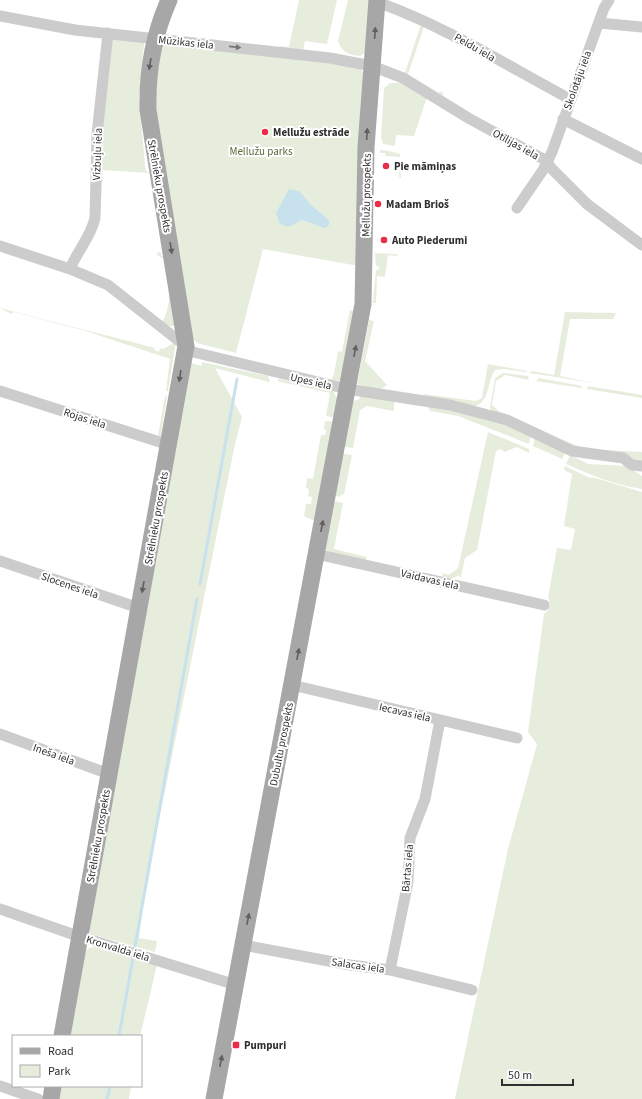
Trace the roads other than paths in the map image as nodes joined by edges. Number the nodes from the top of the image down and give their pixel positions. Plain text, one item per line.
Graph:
1 (169, 0) edge
2 (609, 0) edge
3 (377, 1) edge
4 (0, 16) edge
5 (598, 22) junction
6 (642, 27) edge
7 (108, 33) junction
8 (154, 38) junction
9 (372, 66) junction
10 (570, 99) junction
11 (563, 119) junction
12 (642, 159) edge
13 (547, 161) junction
14 (517, 208) dead end
15 (642, 245) edge
16 (0, 246) edge
17 (70, 269) junction
18 (186, 346) junction
19 (347, 389) junction
20 (0, 391) edge
21 (169, 445) junction
22 (642, 466) edge
23 (316, 554) junction
24 (0, 561) edge
25 (544, 606) dead end
26 (139, 608) junction
27 (292, 685) junction
28 (440, 720) junction
29 (0, 734) edge
30 (517, 738) dead end
31 (109, 774) junction
32 (0, 909) edge
33 (81, 936) junction
34 (243, 945) junction
35 (390, 970) junction
36 (236, 985) junction
37 (472, 990) dead end
38 (62, 1035) edge
39 (0, 1086) edge
40 (53, 1087) edge
41 (38, 1099) edge
42 (51, 1099) edge
43 (214, 1099) edge

1 - 8 main road, Strēlnieku prospekts
2 - 5 street, Skolotāju iela
9 -> 3 main road, Mellužu prospekts
3 - 10 street, Peldu iela
4 - 7 street, Mūzikas iela
5 - 6 street
5 - 10 street, Skolotāju iela
7 - 8 street, Mūzikas iela
7 - 17 street, Vizbuļu iela
8 -> 9 street, Mūzikas iela
8 -> 18 main road, Strēlnieku prospekts
9 - 13 street, Otīlijas iela
19 -> 9 main road, Mellužu prospekts
10 - 11 street, Skolotāju iela
11 - 12 street
11 - 13 street, Skolotāju iela
13 - 14 street, Skolotāju iela
13 - 15 street, Otīlijas iela
16 - 17 street, Upes iela
17 - 18 street, Upes iela
18 - 19 street, Upes iela
18 -> 21 main road, Strēlnieku prospekts
19 - 22 street, Upes iela
23 -> 19 main road, Dubultu prospekts
20 - 21 street, Rojas iela
21 -> 26 main road, Strēlnieku prospekts
23 - 25 street, Vaidavas iela
27 -> 23 main road, Dubultu prospekts
24 - 26 street, Slocenes iela
26 - 31 main road, Strēlnieku prospekts
27 - 28 street, Iecavas iela
34 -> 27 main road, Dubultu prospekts
28 - 30 street, Iecavas iela
28 - 35 street, Bārtas iela
29 - 31 street, Ineša iela
31 - 33 main road, Strēlnieku prospekts
32 - 33 street, Kronvalda iela
33 - 36 street, Kronvalda iela
33 - 38 main road, Strēlnieku prospekts
34 - 35 street, Salacas iela
34 - 36 main road, Dubultu prospekts
35 - 37 street, Salacas iela
43 -> 36 main road, Dubultu prospekts
39 - 41 street
40 - 42 main road

